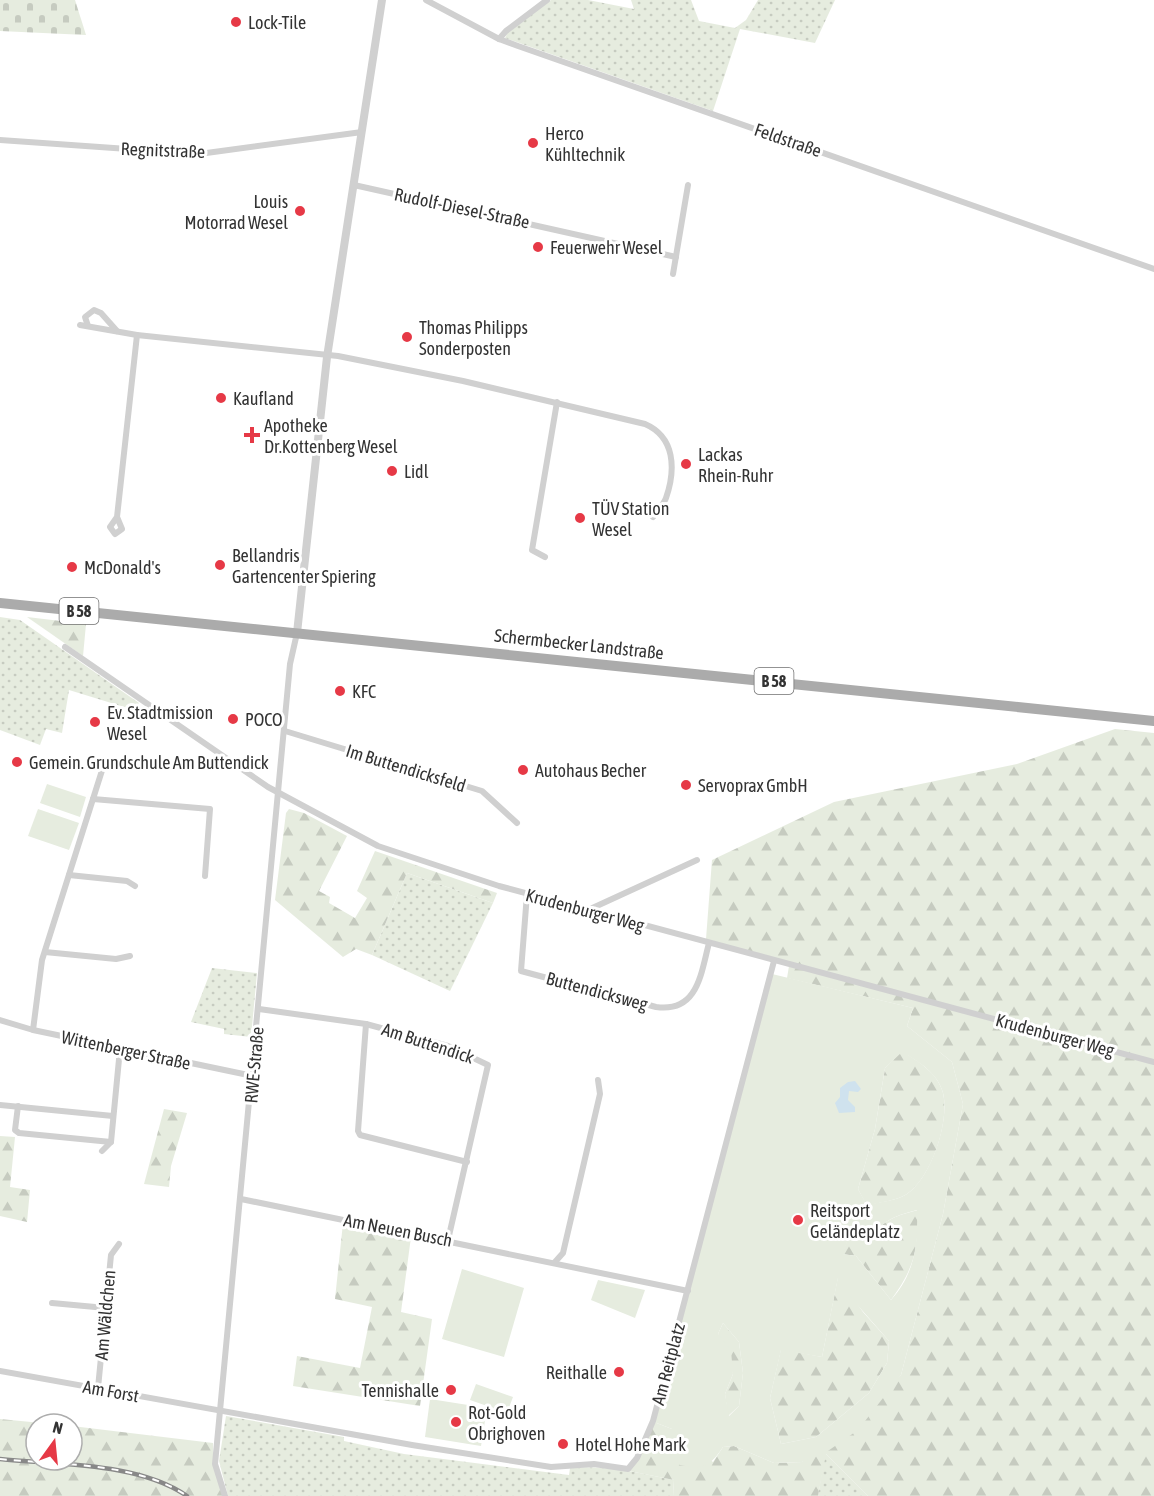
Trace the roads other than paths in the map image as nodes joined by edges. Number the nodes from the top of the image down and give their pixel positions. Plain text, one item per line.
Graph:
1 (382, 0) edge
2 (426, 0) edge
3 (544, 1) edge
4 (499, 39) junction
5 (362, 132) junction
6 (0, 140) edge
7 (354, 185) junction
8 (688, 185) dead end
9 (676, 257) junction
10 (1154, 268) edge
11 (673, 274) dead end
12 (80, 326) dead end
13 (88, 326) junction
14 (117, 332) junction
15 (137, 335) junction
16 (327, 357) junction
17 (557, 402) junction
18 (652, 517) dead end
19 (117, 518) dead end
20 (544, 557) dead end
21 (0, 603) edge
22 (297, 633) junction
23 (65, 647) dead end
24 (1154, 721) edge
25 (285, 731) junction
26 (105, 761) dead end
27 (279, 794) junction
28 (93, 799) junction
29 (517, 823) dead end
30 (697, 860) dead end
31 (69, 875) junction
32 (205, 876) dead end
33 (135, 886) dead end
34 (527, 894) junction
35 (588, 910) junction
36 (709, 943) junction
37 (45, 952) junction
38 (130, 956) dead end
39 (774, 961) junction
40 (259, 1009) junction
41 (0, 1020) edge
42 (366, 1024) junction
43 (33, 1030) junction
44 (120, 1048) junction
45 (1154, 1062) edge
46 (253, 1076) junction
47 (598, 1080) dead end
48 (0, 1105) edge
49 (18, 1106) junction
50 (113, 1116) junction
51 (111, 1142) junction
52 (102, 1151) dead end
53 (467, 1162) junction
54 (241, 1198) junction
55 (448, 1240) junction
56 (119, 1244) dead end
57 (555, 1262) junction
58 (688, 1291) junction
59 (52, 1304) dead end
60 (106, 1308) junction
61 (0, 1371) edge
62 (98, 1388) junction
63 (221, 1412) junction
64 (225, 1496) edge

1 - 5 street
2 - 4 street, Feldstraße
3 - 4 street
4 - 10 street, Feldstraße
5 - 6 street, Regnitstraße
5 - 7 street
7 - 9 street, Rudolf-Diesel-Straße
7 - 16 street
8 - 9 street
9 - 11 street
12 - 13 street
13 - 14 street
13 - 14 street
14 - 15 street
15 - 16 street
15 - 19 street
16 - 17 street
16 - 22 street
17 - 18 street
17 - 20 street
21 - 22 main road, Schermbecker Landstraße / B 58
22 - 24 main road, Schermbecker Landstraße / B 58
22 - 25 street, RWE-Straße
23 - 27 street, Krudenburger Weg
25 - 27 street, RWE-Straße
25 - 29 street, Im Buttendicksfeld
26 - 28 street
27 - 34 street, Krudenburger Weg
27 - 40 street, RWE-Straße
28 - 31 street
28 - 32 street
30 - 35 street
31 - 33 street
31 - 37 street
34 - 35 street, Krudenburger Weg
34 - 36 street, Buttendicksweg
35 - 36 street, Krudenburger Weg
36 - 39 street, Krudenburger Weg
37 - 38 street
37 - 43 street
39 - 45 street, Krudenburger Weg
39 - 58 street, Am Reitplatz
40 - 42 street, Am Buttendick
40 - 46 street, RWE-Straße
41 - 43 street, Wittenberger Straße
42 - 53 street
42 - 53 street, Am Buttendick
43 - 44 street, Wittenberger Straße
44 - 46 street, Wittenberger Straße
44 - 50 street
46 - 54 street, RWE-Straße
47 - 57 street
48 - 49 street
49 - 50 street
49 - 51 street
50 - 51 street
51 - 52 street
53 - 55 street, Am Buttendick
54 - 55 street, Am Neuen Busch
54 - 63 street, RWE-Straße
55 - 57 street, Am Neuen Busch
56 - 60 street, Am Wäldchen
57 - 58 street, Am Neuen Busch
58 - 63 street, Am Reitplatz
59 - 60 street
60 - 62 street, Am Wäldchen
61 - 62 street, Am Forst
62 - 63 street, Am Forst
63 - 64 street, RWE-Straße

